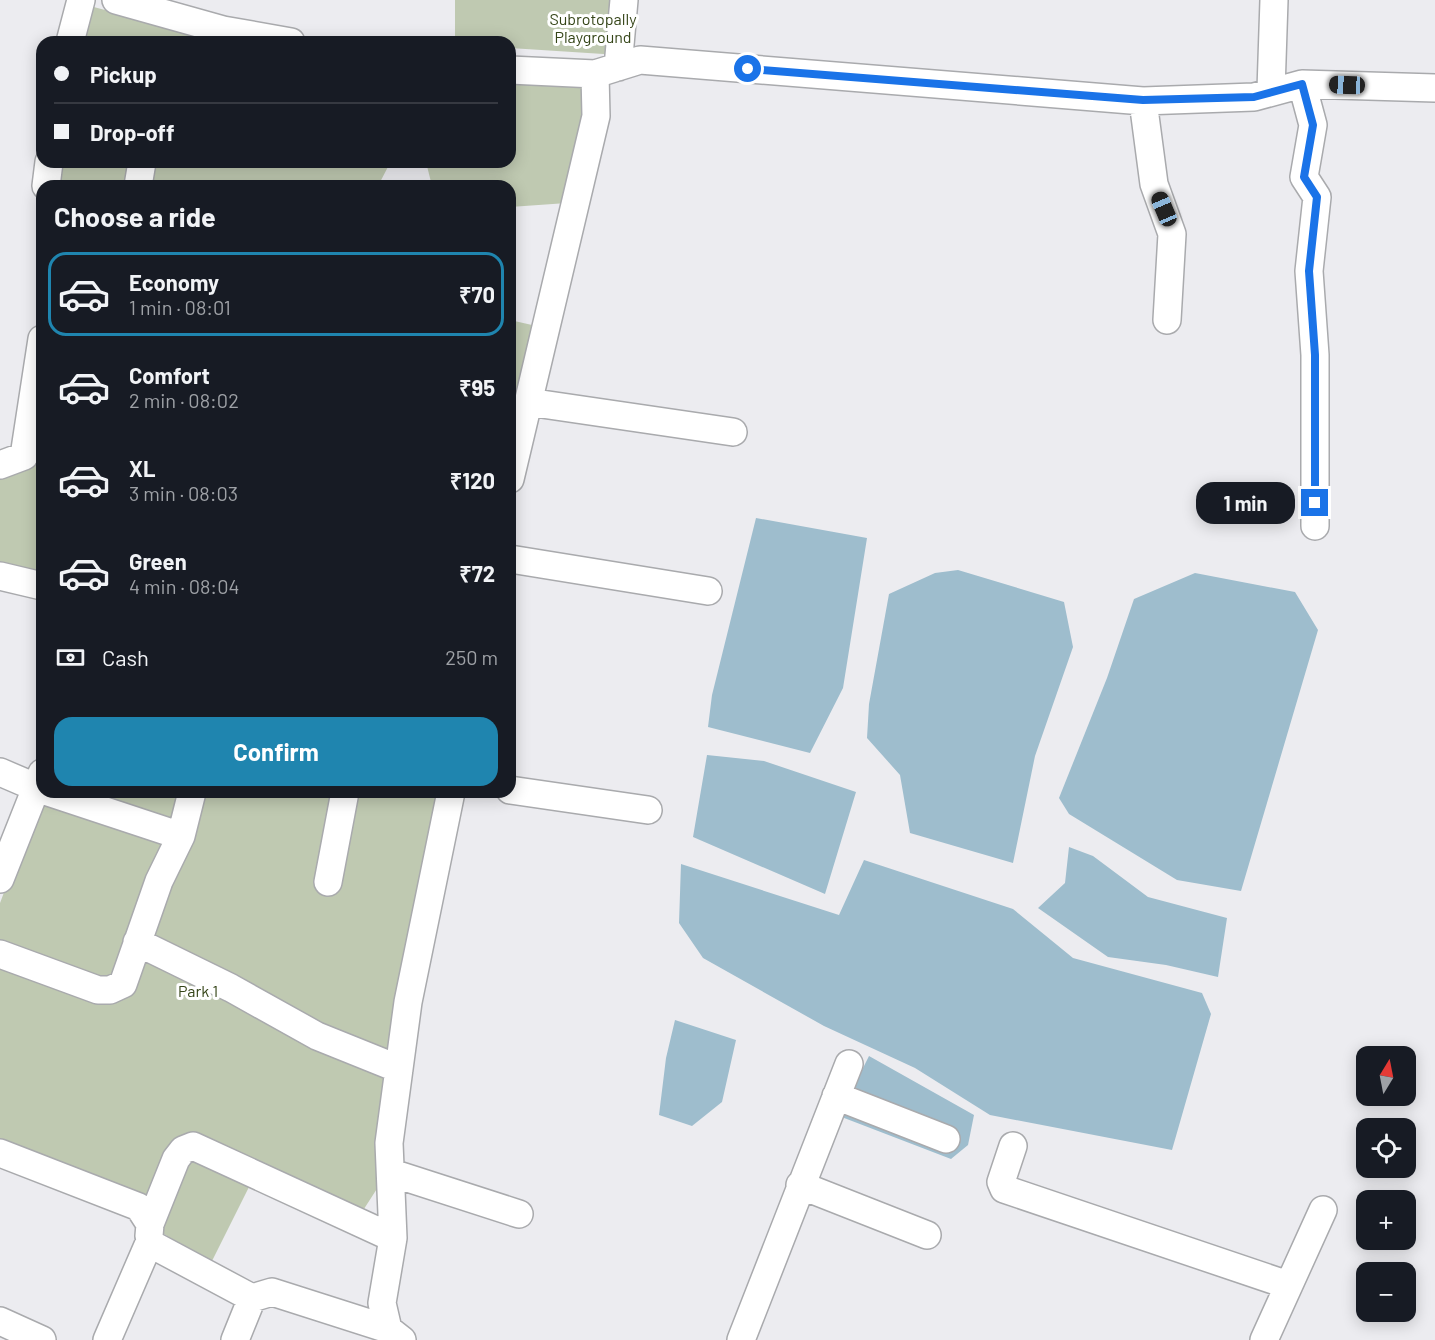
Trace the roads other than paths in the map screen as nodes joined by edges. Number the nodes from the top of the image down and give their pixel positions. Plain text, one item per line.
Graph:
1 (81, 0) edge
2 (116, 0) edge
3 (624, 0) edge
4 (1274, 0) edge
5 (72, 36) edge
6 (258, 36) edge
7 (516, 70) edge
8 (607, 71) junction
9 (1302, 84) junction
10 (1435, 88) edge
11 (1272, 90) junction
12 (1143, 100) junction
13 (1167, 320) dead end
14 (528, 402) junction
15 (36, 406) edge
16 (733, 432) dead end
17 (516, 451) edge
18 (22, 460) edge
19 (1315, 526) dead end
20 (516, 560) edge
21 (0, 576) edge
22 (36, 585) edge
23 (708, 591) dead end
24 (0, 772) edge
25 (36, 784) edge
26 (516, 791) edge
27 (37, 798) edge
28 (75, 798) edge
29 (190, 798) edge
30 (344, 798) edge
31 (451, 798) edge
32 (648, 810) dead end
33 (181, 836) junction
34 (0, 879) edge
35 (328, 882) dead end
36 (137, 942) junction
37 (0, 954) edge
38 (849, 1064) dead end
39 (399, 1069) junction
40 (836, 1096) junction
41 (946, 1139) dead end
42 (1012, 1146) dead end
43 (0, 1153) edge
44 (392, 1173) junction
45 (800, 1185) junction
46 (1323, 1210) dead end
47 (519, 1214) dead end
48 (149, 1234) junction
49 (927, 1235) dead end
50 (393, 1238) junction
51 (1288, 1286) junction
52 (252, 1298) junction
53 (0, 1322) edge
54 (395, 1334) edge
55 (42, 1340) edge
56 (107, 1340) edge
57 (235, 1340) edge
58 (741, 1340) edge
59 (1264, 1340) edge

1 - 5 street
2 - 6 street
3 - 8 street
4 - 11 street
7 - 8 street
8 - 12 street
8 - 14 street
9 - 10 street
9 - 11 street
9 - 19 street
11 - 12 street
12 - 13 street
14 - 16 street
14 - 17 street
15 - 18 street
20 - 23 street
21 - 22 street
24 - 25 street
26 - 32 street
27 - 34 street
28 - 33 street
29 - 33 street
30 - 35 street
31 - 39 street
33 - 36 street
36 - 37 street
36 - 39 street
38 - 40 street
39 - 44 street
40 - 41 street
40 - 45 street
42 - 51 street
43 - 48 street
44 - 47 street
44 - 50 street
45 - 49 street
45 - 58 street
46 - 51 street
48 - 50 street
48 - 52 street
48 - 56 street
50 - 54 street
51 - 59 street
52 - 54 street
52 - 57 street
53 - 55 street

